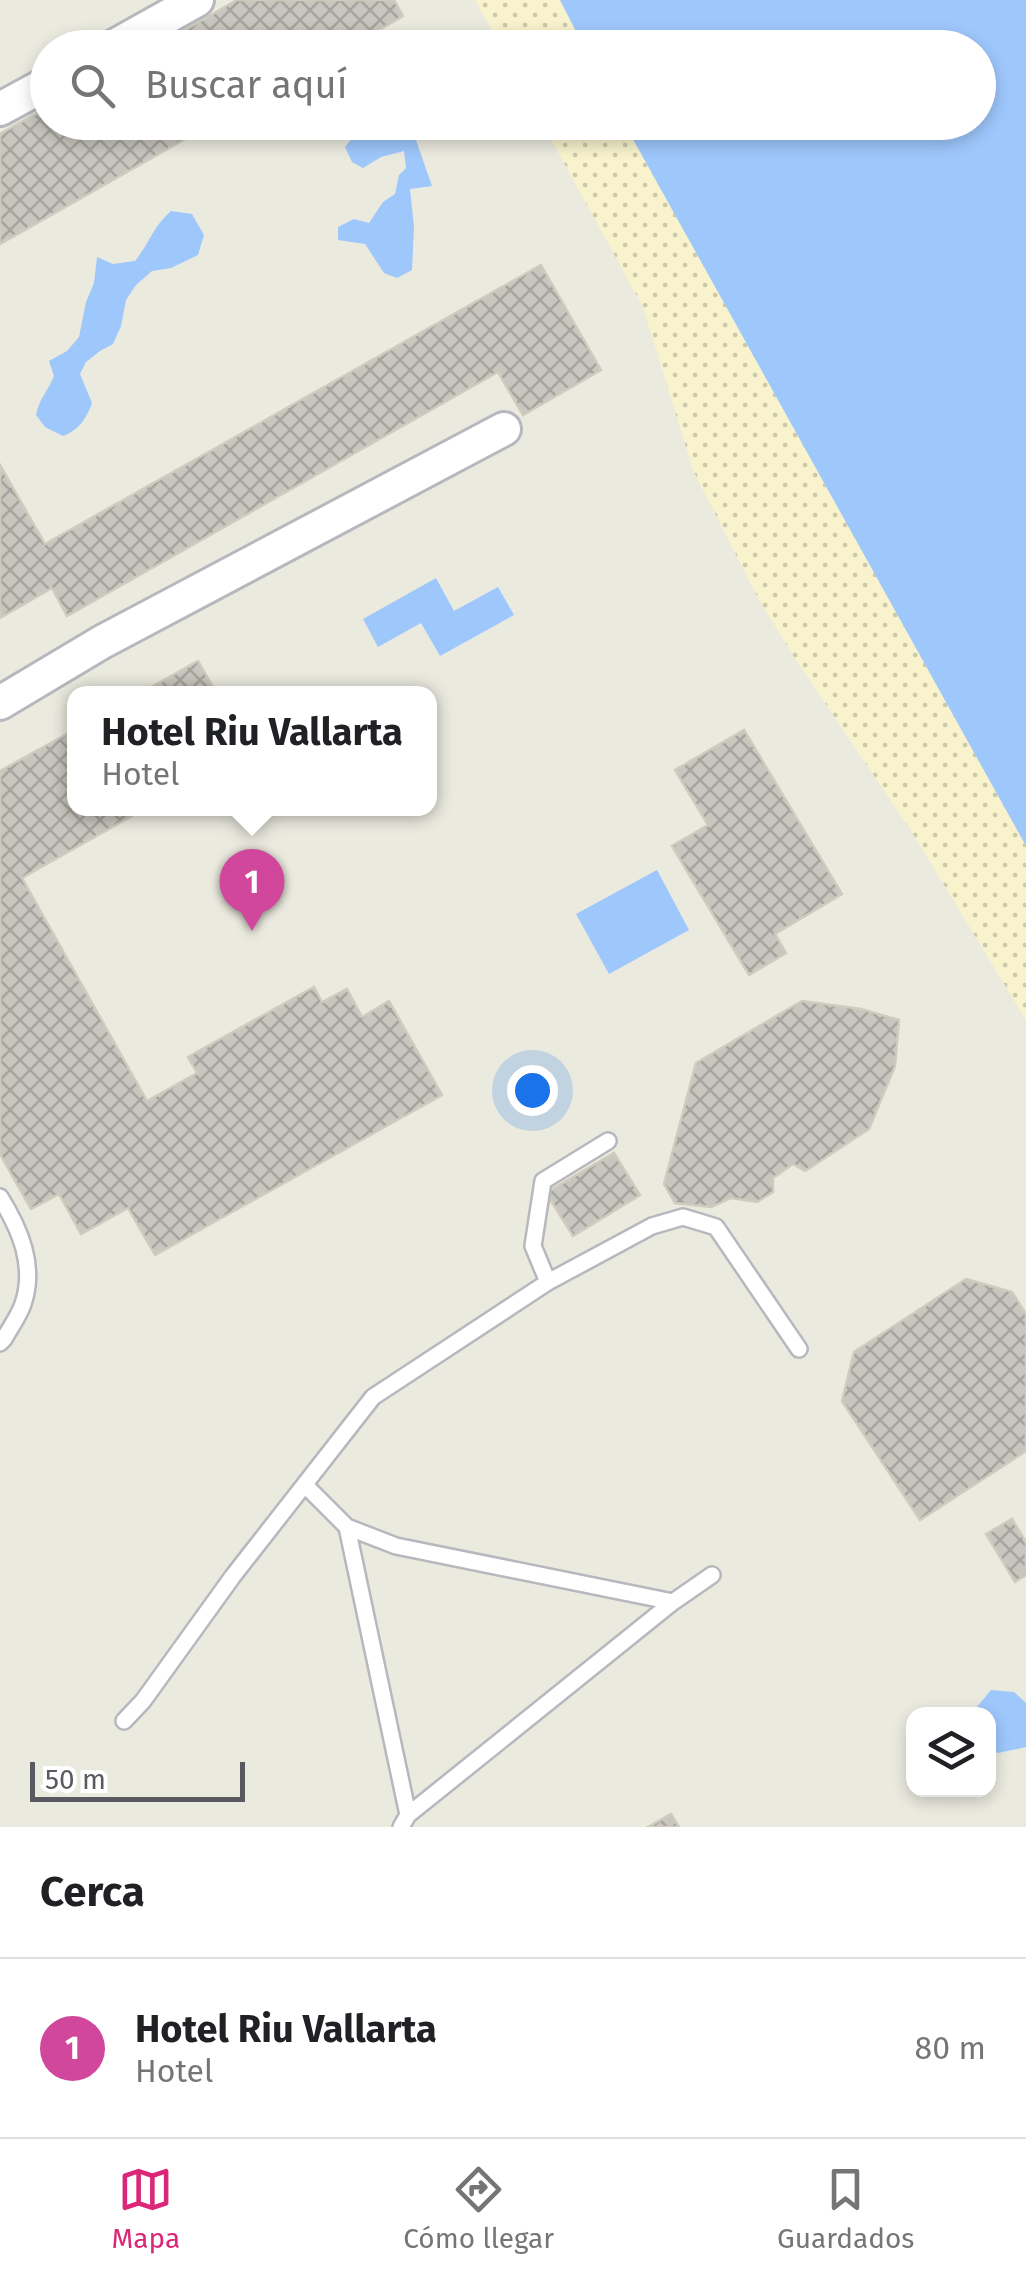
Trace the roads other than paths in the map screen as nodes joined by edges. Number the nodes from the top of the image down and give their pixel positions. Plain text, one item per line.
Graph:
1 (197, 0) edge
2 (143, 30) edge
3 (30, 92) edge
4 (0, 109) edge
5 (504, 429) dead end
6 (0, 703) edge
7 (608, 1142) dead end
8 (0, 1197) edge
9 (548, 1282) junction
10 (0, 1342) edge
11 (799, 1349) dead end
12 (304, 1485) junction
13 (347, 1527) junction
14 (712, 1575) dead end
15 (674, 1602) junction
16 (124, 1721) dead end
17 (404, 1821) edge

1 - 2 street
3 - 4 street
5 - 6 street
7 - 9 lane
8 - 10 lane
9 - 11 lane
9 - 12 lane
12 - 13 lane
12 - 16 lane
13 - 15 lane
13 - 17 lane
14 - 15 lane
15 - 17 lane

